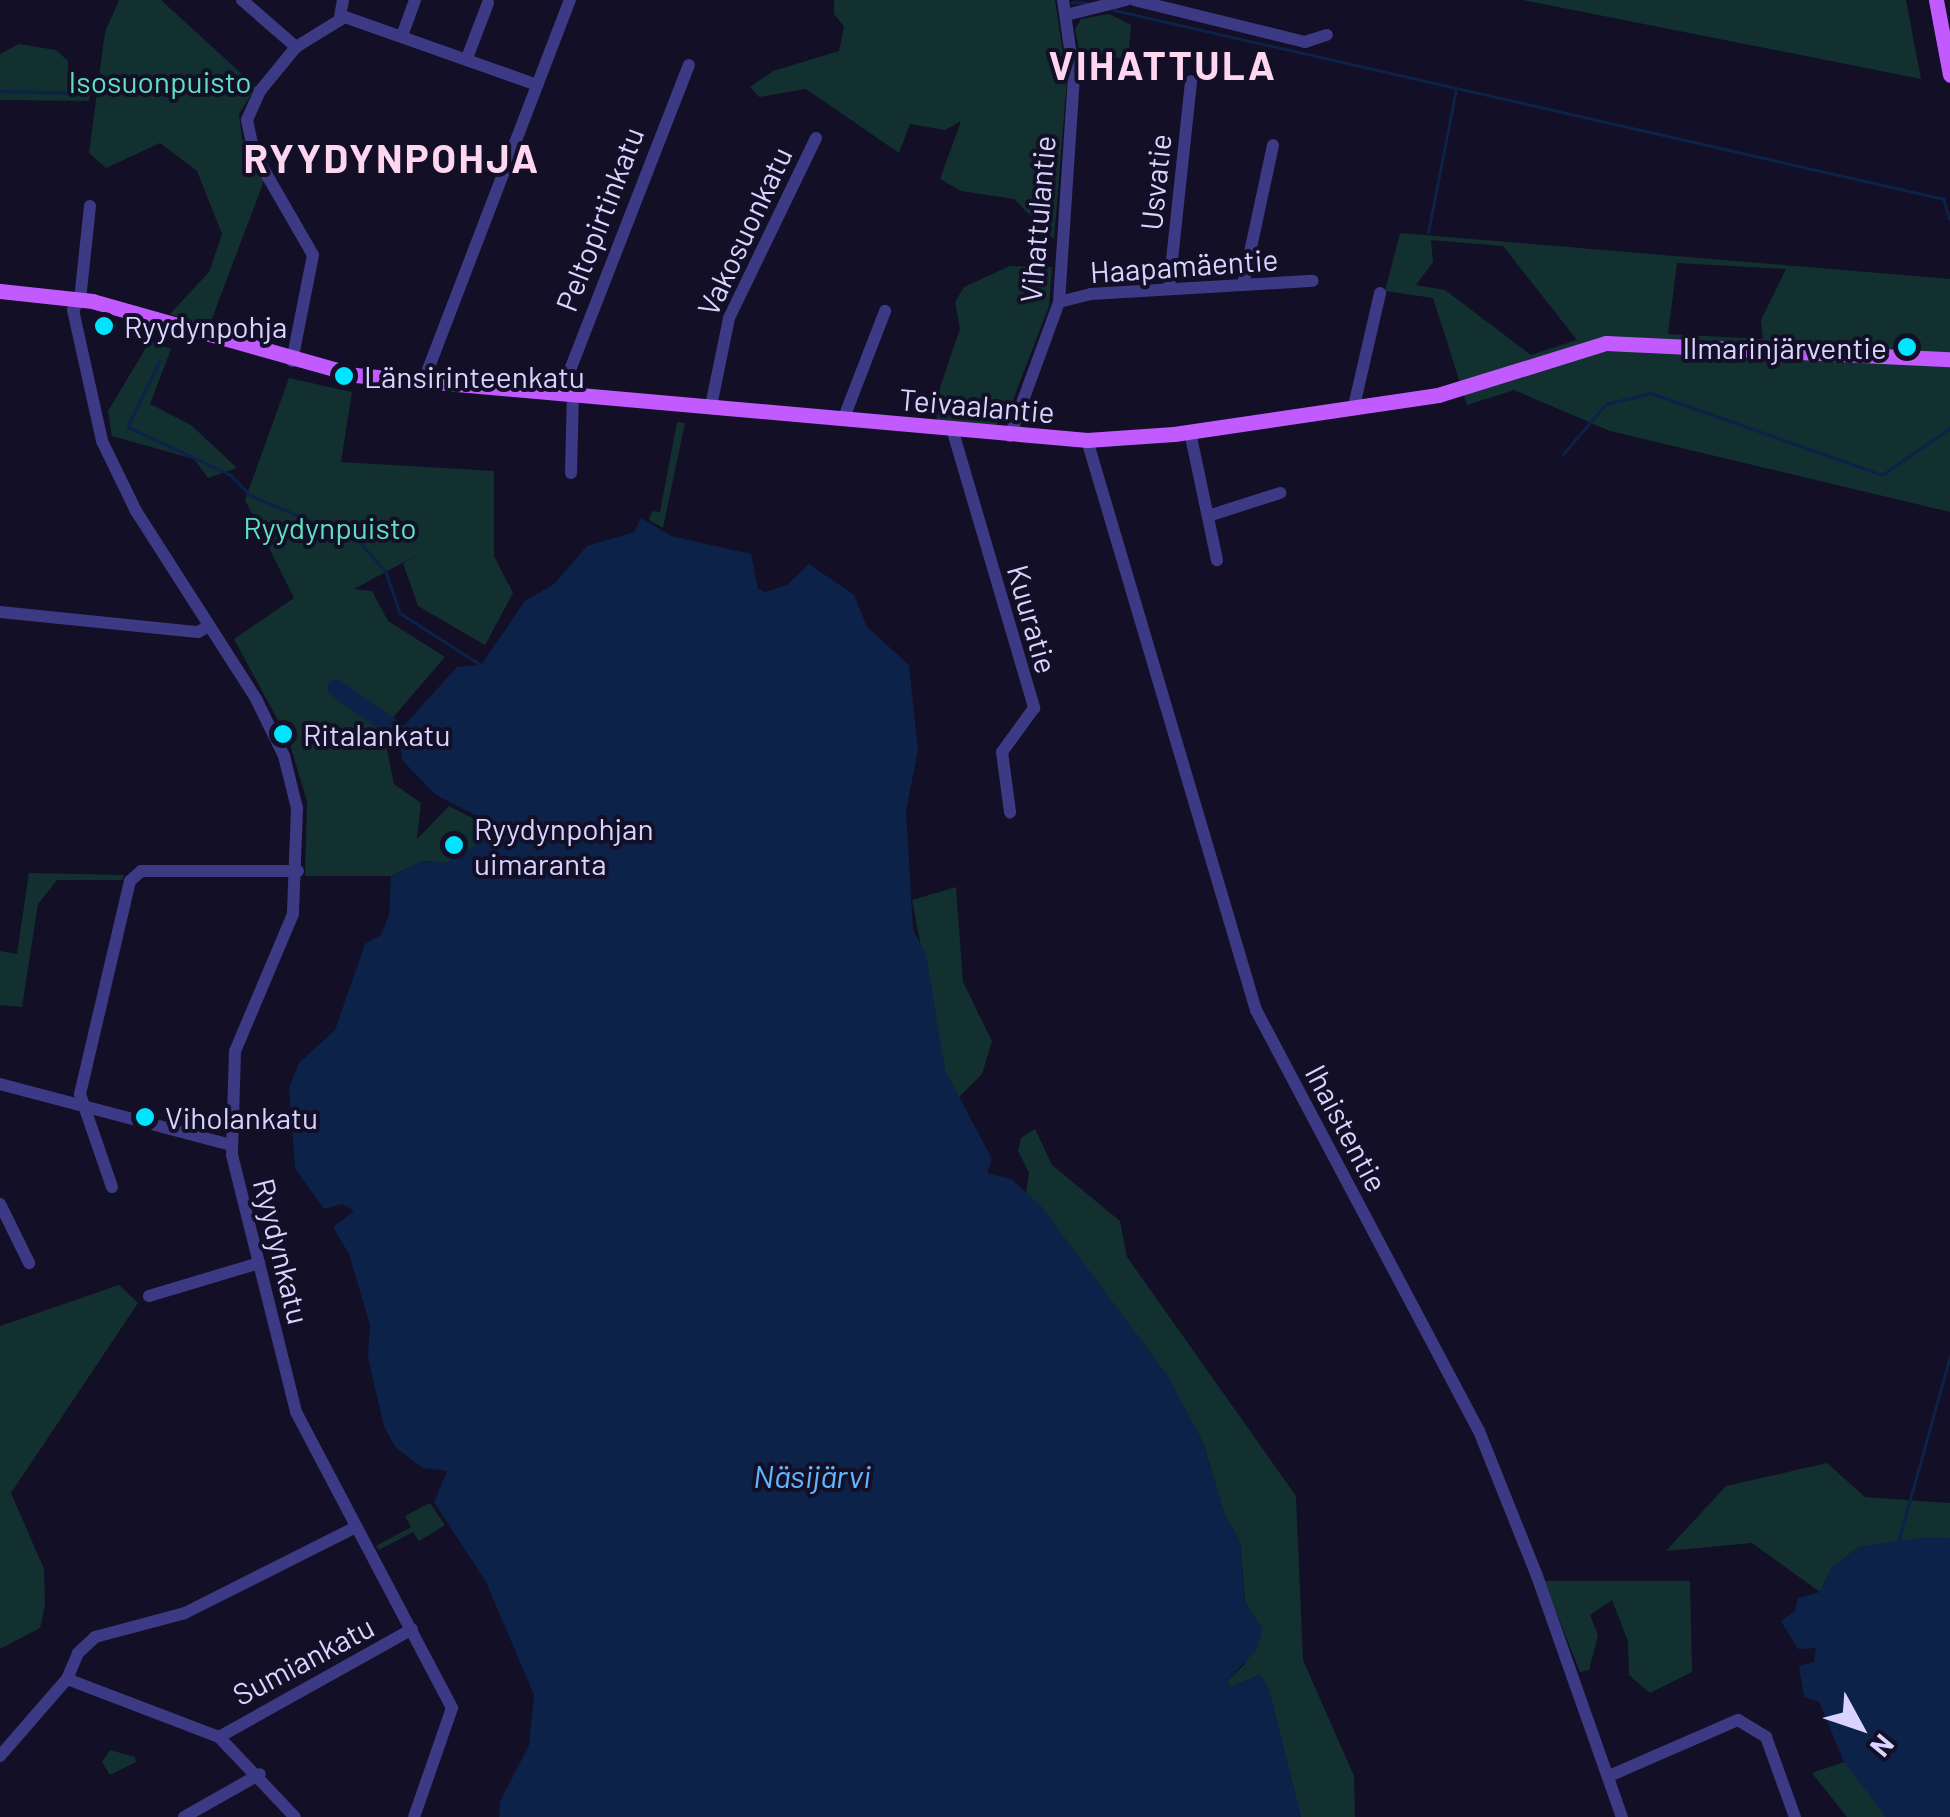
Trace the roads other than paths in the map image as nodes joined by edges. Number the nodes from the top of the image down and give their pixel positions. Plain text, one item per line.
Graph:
1 (242, 0) edge
2 (342, 0) edge
3 (415, 0) edge
4 (570, 0) edge
5 (1063, 0) edge
6 (1130, 0) edge
7 (1936, 0) edge
8 (488, 4) dead end
9 (1066, 15) junction
10 (340, 17) junction
11 (403, 33) junction
12 (1327, 35) dead end
13 (296, 47) junction
14 (467, 58) junction
15 (689, 65) dead end
16 (1950, 75) edge
17 (1192, 81) dead end
18 (536, 85) junction
19 (816, 138) dead end
20 (1273, 144) dead end
21 (90, 206) dead end
22 (1313, 281) dead end
23 (1243, 285) junction
24 (1169, 288) junction
25 (0, 291) edge
26 (1380, 293) dead end
27 (80, 299) junction
28 (1059, 302) junction
29 (885, 311) dead end
30 (1950, 359) edge
31 (292, 362) junction
32 (424, 380) junction
33 (567, 393) junction
34 (710, 406) junction
35 (1354, 406) junction
36 (843, 420) junction
37 (953, 432) junction
38 (1190, 432) junction
39 (1010, 436) junction
40 (1087, 440) junction
41 (571, 473) dead end
42 (1280, 493) dead end
43 (1208, 516) junction
44 (1217, 560) dead end
45 (0, 612) edge
46 (209, 626) junction
47 (1010, 812) dead end
48 (298, 870) junction
49 (0, 1084) edge
50 (80, 1104) junction
51 (232, 1145) junction
52 (112, 1187) dead end
53 (0, 1204) edge
54 (29, 1263) dead end
55 (259, 1263) junction
56 (149, 1296) dead end
57 (356, 1527) junction
58 (412, 1629) junction
59 (67, 1680) junction
60 (218, 1737) junction
61 (0, 1756) edge
62 (260, 1774) junction
63 (1609, 1776) junction
64 (184, 1817) edge
65 (296, 1817) edge
66 (414, 1817) edge
67 (1622, 1817) edge
68 (1795, 1817) edge

1 - 13 street
2 - 10 street
3 - 11 street
4 - 18 street
5 - 9 street, Vihattulantie
6 - 9 street
6 - 12 street
7 - 16 main road
8 - 14 street
9 - 28 street, Vihattulantie
10 - 11 street
10 - 13 street
11 - 14 street
13 - 31 street
14 - 18 street
15 - 33 street, Peltopirtinkatu
17 - 24 street, Usvatie
18 - 32 street
19 - 34 street, Vakosuonkatu
20 - 23 street
21 - 27 street, Ryydynkatu
22 - 23 street, Haapamäentie
23 - 24 street, Haapamäentie
24 - 28 street, Haapamäentie
25 - 27 main road, Teivaalantie
26 - 35 street
27 - 31 main road, Teivaalantie
27 - 46 street, Ryydynkatu
28 - 39 street, Vihattulantie
29 - 36 street
30 - 35 main road, Teivaalantie
31 - 32 main road, Teivaalantie
32 - 33 main road, Teivaalantie
33 - 34 main road, Teivaalantie
33 - 41 street, Peltopirtinkatu
34 - 36 main road, Teivaalantie
35 - 38 main road, Teivaalantie
36 - 37 main road, Teivaalantie
37 - 39 main road, Teivaalantie
37 - 47 street, Kuuratie
38 - 40 main road, Teivaalantie
38 - 43 street
39 - 40 main road, Teivaalantie
40 - 63 street, Ihaistentie
42 - 43 street
43 - 44 street
45 - 46 street
46 - 48 street, Ryydynkatu
48 - 50 street
48 - 51 street, Ryydynkatu
49 - 50 street
50 - 51 street
50 - 52 street
51 - 55 street, Ryydynkatu
53 - 54 street
55 - 56 street
55 - 57 street, Ryydynkatu
57 - 58 street, Ryydynkatu
57 - 59 street
58 - 60 street, Sumiankatu
58 - 66 street, Ryydynkatu
59 - 60 street
59 - 61 street
60 - 62 street
62 - 64 street
62 - 65 street
63 - 67 street, Ihaistentie
63 - 68 street

